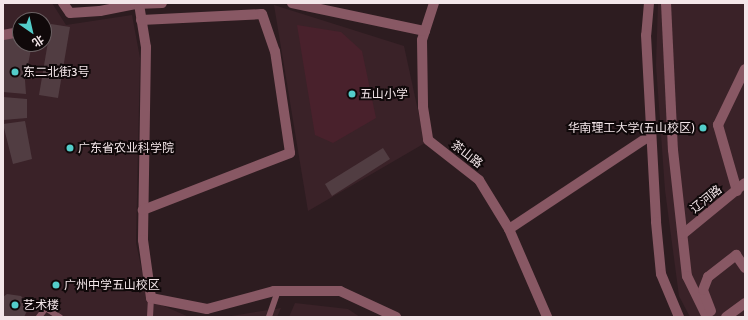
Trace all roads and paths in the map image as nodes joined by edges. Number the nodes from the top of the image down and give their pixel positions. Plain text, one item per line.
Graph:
1 (63, 3) edge
2 (162, 3) edge
3 (292, 3) edge
4 (434, 3) edge
5 (649, 3) edge
6 (666, 3) edge
7 (139, 4) edge
8 (142, 20) junction
9 (425, 31) junction
10 (745, 69) edge
11 (651, 135) junction
12 (745, 183) edge
13 (737, 191) junction
14 (143, 210) junction
15 (509, 229) junction
16 (683, 234) junction
17 (744, 265) edge
18 (278, 291) junction
19 (151, 298) junction
20 (745, 303) edge
21 (39, 317) edge
22 (60, 317) edge
23 (150, 317) edge
24 (269, 317) edge
25 (396, 317) edge
26 (547, 317) edge
27 (680, 317) edge
28 (707, 317) edge
29 (713, 317) edge
30 (726, 317) edge

1 - 7 street
2 - 7 street
3 - 9 street
4 - 9 street, 茶山路
5 - 11 street
6 - 16 street
7 - 8 street
8 - 14 street
8 - 14 street
9 - 15 street, 茶山路
10 - 13 street
11 - 15 street
11 - 27 street
12 - 13 street, 辽河路
13 - 16 street, 辽河路
14 - 19 street
15 - 26 street, 茶山路
16 - 28 street
17 - 29 street
18 - 19 street
18 - 24 lane
18 - 25 street
19 - 23 lane
20 - 30 street
21 - 22 lane

